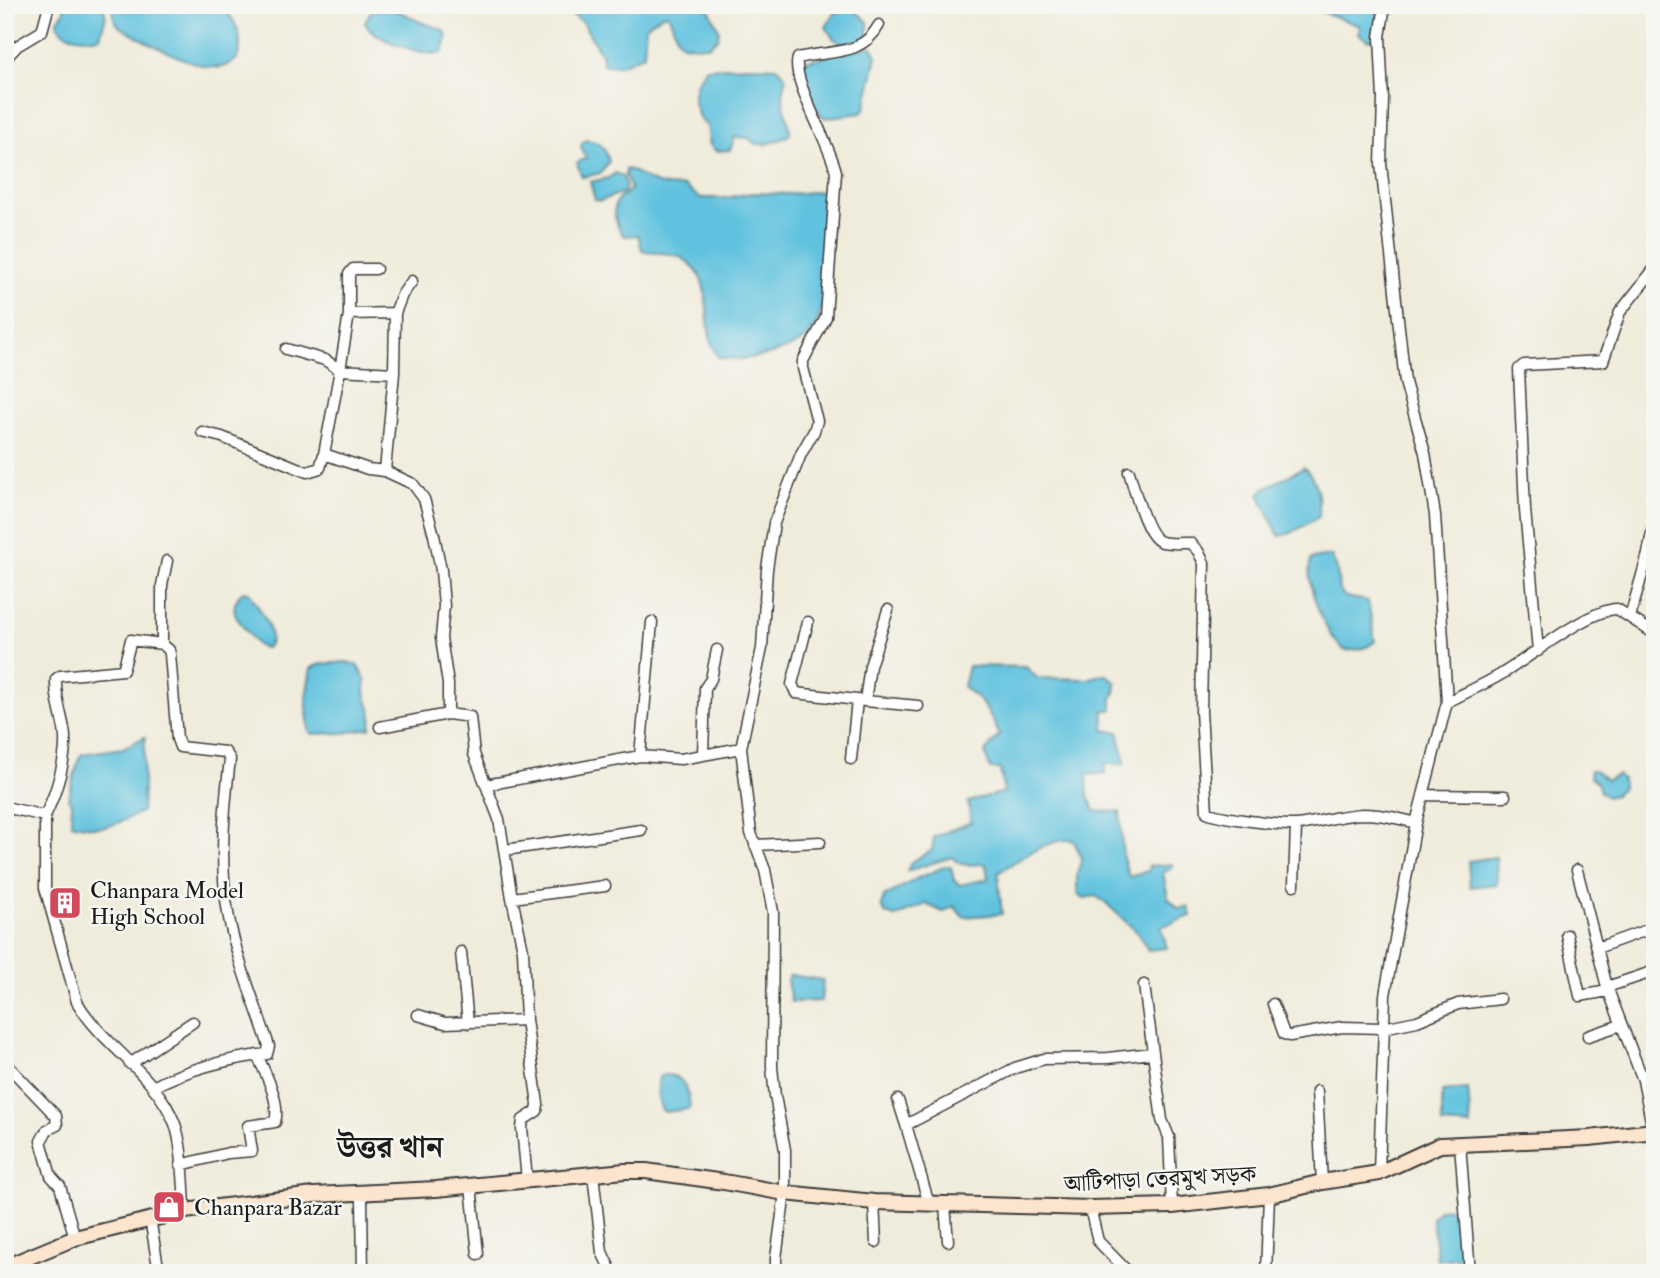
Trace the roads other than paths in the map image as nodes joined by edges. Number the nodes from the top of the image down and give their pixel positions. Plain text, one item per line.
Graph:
1 (49, 5) edge
2 (1385, 5) edge
3 (878, 25) dead end
4 (5, 59) edge
5 (1655, 268) edge
6 (376, 270) dead end
7 (412, 281) dead end
8 (395, 313) junction
9 (349, 314) junction
10 (286, 349) dead end
11 (340, 370) junction
12 (394, 373) junction
13 (202, 432) dead end
14 (324, 454) junction
15 (385, 471) junction
16 (1129, 472) dead end
17 (1655, 516) edge
18 (167, 561) dead end
19 (888, 610) dead end
20 (1630, 617) junction
21 (652, 622) dead end
22 (808, 622) dead end
23 (1655, 635) edge
24 (162, 644) junction
25 (717, 650) dead end
26 (1538, 652) junction
27 (861, 701) junction
28 (1447, 702) junction
29 (918, 706) dead end
30 (448, 715) junction
31 (380, 727) dead end
32 (741, 748) junction
33 (703, 755) junction
34 (640, 756) junction
35 (851, 759) dead end
36 (486, 785) junction
37 (1423, 795) junction
38 (1504, 796) dead end
39 (5, 807) edge
40 (44, 816) junction
41 (1416, 823) junction
42 (1296, 825) junction
43 (641, 830) dead end
44 (820, 842) dead end
45 (755, 845) junction
46 (505, 850) junction
47 (1577, 870) dead end
48 (1294, 885) dead end
49 (605, 886) dead end
50 (512, 898) junction
51 (1655, 928) edge
52 (1567, 935) dead end
53 (1597, 948) junction
54 (461, 951) dead end
55 (1655, 971) edge
56 (1144, 985) dead end
57 (1607, 989) junction
58 (1500, 999) dead end
59 (1272, 1004) dead end
60 (418, 1015) dead end
61 (526, 1020) junction
62 (193, 1022) dead end
63 (468, 1023) junction
64 (1621, 1025) junction
65 (1383, 1028) junction
66 (1588, 1036) dead end
67 (1152, 1053) junction
68 (257, 1055) junction
69 (6, 1064) edge
70 (130, 1064) junction
71 (152, 1087) junction
72 (1317, 1091) dead end
73 (898, 1100) dead end
74 (906, 1125) junction
75 (1654, 1131) edge
76 (1460, 1144) junction
77 (181, 1165) junction
78 (1379, 1173) junction
79 (593, 1174) junction
80 (527, 1180) junction
81 (1322, 1182) junction
82 (471, 1186) junction
83 (359, 1193) junction
84 (785, 1193) junction
85 (1269, 1195) junction
86 (874, 1202) junction
87 (929, 1204) junction
88 (945, 1206) junction
89 (1172, 1206) junction
90 (1090, 1208) junction
91 (185, 1210) junction
92 (150, 1218) junction
93 (75, 1238) junction
94 (948, 1241) dead end
95 (876, 1242) dead end
96 (478, 1254) dead end
97 (5, 1267) edge
98 (159, 1273) edge
99 (363, 1273) edge
100 (612, 1273) edge
101 (776, 1273) edge
102 (1129, 1273) edge
103 (1266, 1273) edge
104 (1470, 1273) edge

1 - 4 street
2 - 28 street
3 - 32 street
5 - 26 street
6 - 9 street
7 - 8 street
8 - 9 street
8 - 12 street
9 - 11 street
10 - 11 street
11 - 12 street
11 - 14 street
12 - 15 street
13 - 14 street
14 - 15 street
15 - 30 street
16 - 42 street
17 - 20 street
18 - 24 street
19 - 27 street
20 - 23 street
20 - 26 street
21 - 34 street
22 - 27 street
24 - 40 street
24 - 68 street
25 - 33 street
26 - 28 street
27 - 29 street
27 - 35 street
28 - 37 street
30 - 31 street
30 - 36 street
32 - 33 street
32 - 45 street
33 - 34 street
34 - 36 street
36 - 46 street
37 - 38 street
37 - 41 street
39 - 40 street
40 - 70 street
41 - 42 street
41 - 65 street
42 - 48 street
43 - 46 street
44 - 45 street
45 - 84 street
46 - 50 street
47 - 53 street
49 - 50 street
50 - 61 street
51 - 53 street
52 - 57 street
53 - 57 street
54 - 63 street
55 - 57 street
56 - 67 street
57 - 64 street
58 - 65 street
59 - 65 street
60 - 63 street
61 - 63 street
61 - 80 street
62 - 70 street
64 - 66 street
64 - 75 street
65 - 78 street
67 - 74 street
67 - 89 street
68 - 71 street
68 - 77 street
69 - 93 street
70 - 71 street
71 - 77 street
72 - 81 street
73 - 74 street
74 - 87 street
75 - 76 main road, আটিপাড়া তেরমুখ সড়ক
76 - 78 main road, আটিপাড়া তেরমুখ সড়ক
76 - 104 street
77 - 91 street
78 - 81 main road, আটিপাড়া তেরমুখ সড়ক
79 - 80 main road, আটিপাড়া তেরমুখ সড়ক
79 - 84 main road, আটিপাড়া তেরমুখ সড়ক
79 - 100 street
80 - 82 main road, আটিপাড়া তেরমুখ সড়ক
81 - 85 main road, আটিপাড়া তেরমুখ সড়ক
82 - 83 main road, আটিপাড়া তেরমুখ সড়ক
82 - 96 street
83 - 91 main road, আটিপাড়া তেরমুখ সড়ক
83 - 99 street
84 - 86 main road, আটিপাড়া তেরমুখ সড়ক
84 - 101 street
85 - 89 main road, আটিপাড়া তেরমুখ সড়ক
85 - 103 street
86 - 87 main road, আটিপাড়া তেরমুখ সড়ক
86 - 95 street
87 - 88 main road, আটিপাড়া তেরমুখ সড়ক
88 - 90 main road, আটিপাড়া তেরমুখ সড়ক
88 - 94 street
89 - 90 main road, আটিপাড়া তেরমুখ সড়ক
90 - 102 street
91 - 92 main road, আটিপাড়া তেরমুখ সড়ক
92 - 93 main road, আটিপাড়া তেরমুখ সড়ক
92 - 98 street
93 - 97 main road, আটিপাড়া তেরমুখ সড়ক

